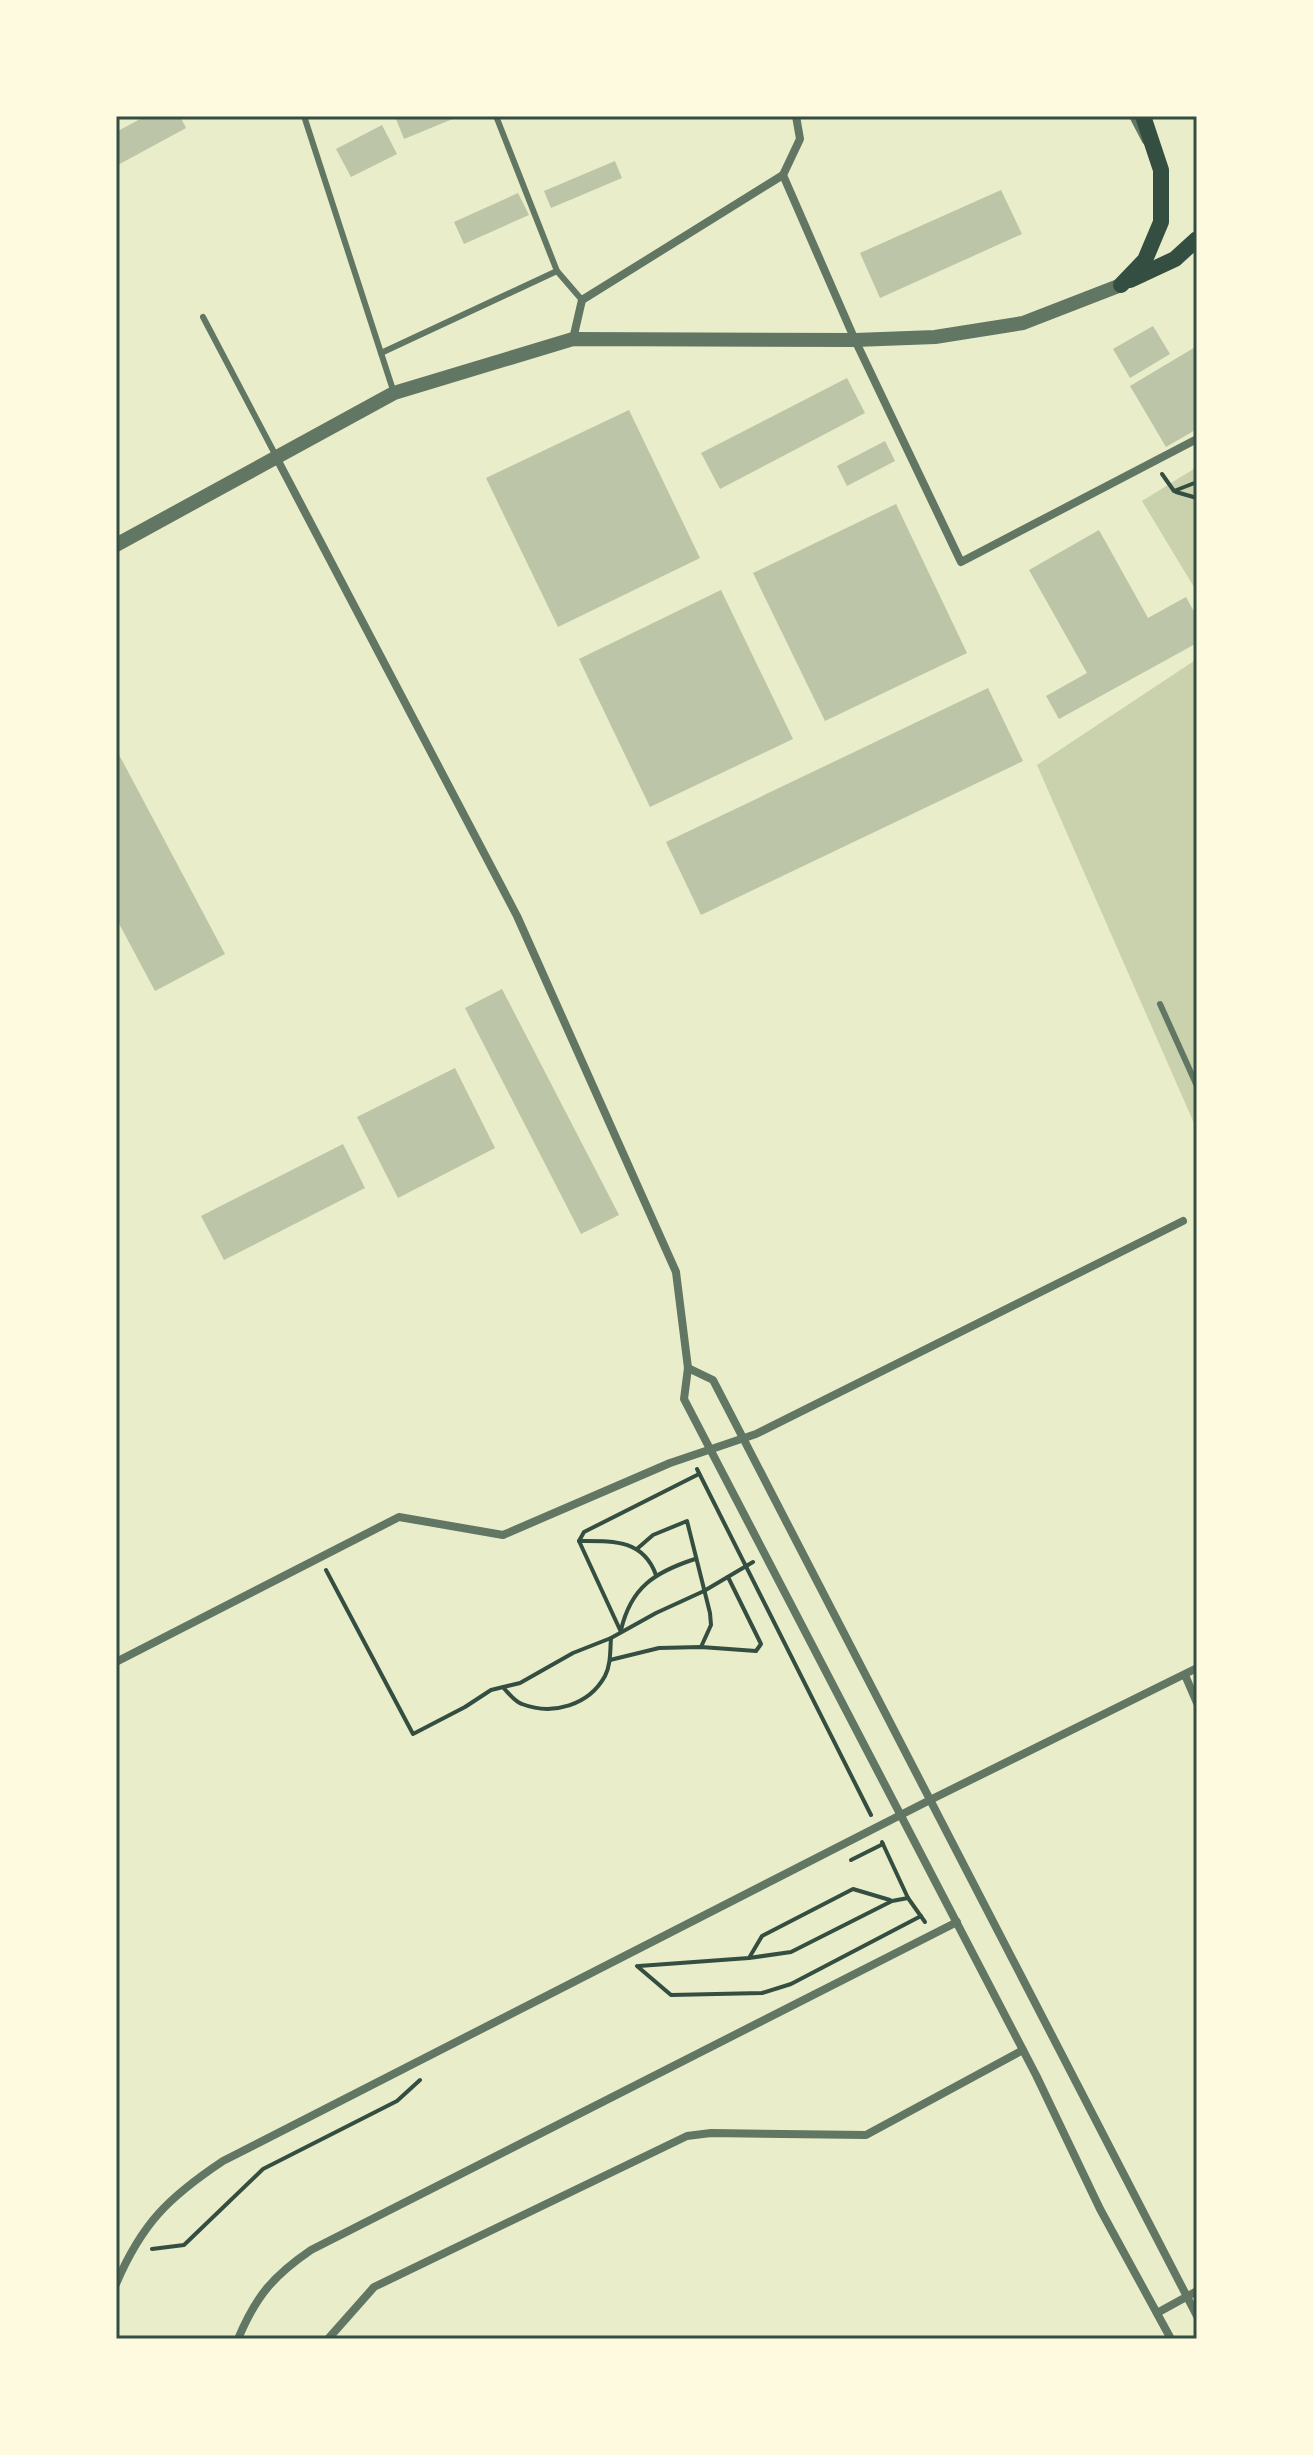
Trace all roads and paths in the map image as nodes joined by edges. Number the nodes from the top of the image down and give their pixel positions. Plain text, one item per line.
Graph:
1 (304, 116) edge
2 (496, 116) edge
3 (796, 116) edge
4 (1132, 116) edge
5 (1143, 116) edge
6 (1161, 170) junction
7 (783, 175) junction
8 (1197, 239) edge
9 (557, 271) junction
10 (1121, 285) junction
11 (582, 300) junction
12 (203, 317) dead end
13 (573, 339) junction
14 (855, 340) junction
15 (381, 353) junction
16 (394, 393) junction
17 (1197, 439) edge
18 (276, 457) junction
19 (1154, 463) junction
20 (1197, 482) edge
21 (1174, 491) junction
22 (1197, 498) edge
23 (116, 545) edge
24 (1160, 1004) dead end
25 (1197, 1086) edge
26 (1183, 1221) dead end
27 (688, 1368) junction
28 (743, 1438) junction
29 (711, 1450) junction
30 (690, 1457) junction
31 (699, 1474) junction
32 (579, 1541) junction
33 (638, 1548) junction
34 (766, 1555) junction
35 (319, 1557) junction
36 (695, 1559) junction
37 (745, 1566) junction
38 (656, 1575) junction
39 (728, 1577) junction
40 (704, 1591) junction
41 (621, 1632) junction
42 (611, 1638) junction
43 (701, 1647) junction
44 (610, 1660) junction
45 (116, 1662) edge
46 (1197, 1668) edge
47 (1185, 1675) junction
48 (503, 1687) junction
49 (1197, 1703) edge
50 (930, 1800) junction
51 (902, 1815) junction
52 (877, 1828) junction
53 (883, 1844) junction
54 (842, 1864) dead end
55 (908, 1898) junction
56 (892, 1901) junction
57 (921, 1916) junction
58 (957, 1922) junction
59 (934, 1934) junction
60 (749, 1958) junction
61 (650, 1959) dead end
62 (636, 1966) junction
63 (1023, 2050) junction
64 (430, 2074) dead end
65 (130, 2252) junction
66 (116, 2284) edge
67 (1197, 2291) edge
68 (1187, 2297) junction
69 (1157, 2313) junction
70 (1197, 2316) edge
71 (238, 2339) edge
72 (328, 2339) edge
73 (1171, 2339) edge

1 - 15 lane
2 - 9 lane
3 - 7 street
4 - 6 lane
5 - 6 main road
6 - 10 main road
7 - 11 street
7 - 14 street
8 - 10 main road
9 - 11 lane
9 - 15 lane
10 - 14 street
11 - 13 street
12 - 18 lane
13 - 14 street
13 - 16 street
14 - 19 street
15 - 16 lane
16 - 18 street
17 - 19 street
18 - 23 street
18 - 27 street
19 - 21 path
20 - 21 path
21 - 22 path
24 - 25 lane
26 - 28 street
27 - 28 street
27 - 29 street
28 - 29 street
28 - 50 street
29 - 30 street
29 - 34 street
30 - 31 path
30 - 35 street
31 - 32 path
31 - 37 path
32 - 33 path
32 - 41 path
33 - 36 path
33 - 38 path
34 - 37 path
34 - 51 street
35 - 45 street
35 - 48 path
36 - 38 path
36 - 40 path
37 - 39 path
37 - 52 path
38 - 41 path
39 - 40 path
39 - 43 path
40 - 41 path
40 - 43 path
41 - 42 path
42 - 44 path
42 - 48 path
43 - 44 path
44 - 48 path
46 - 47 street
47 - 49 street
47 - 50 street
50 - 51 street
50 - 68 street
51 - 52 street
51 - 58 street
52 - 53 path
52 - 65 street
53 - 54 path
53 - 55 path
55 - 56 path
55 - 57 path
56 - 60 path
56 - 60 path
57 - 59 path
57 - 62 path
58 - 59 street
58 - 63 street
59 - 71 street
60 - 62 path
61 - 62 path
63 - 69 street
63 - 72 street
64 - 65 path
65 - 66 street
67 - 68 street
68 - 69 street
68 - 70 street
69 - 73 street

